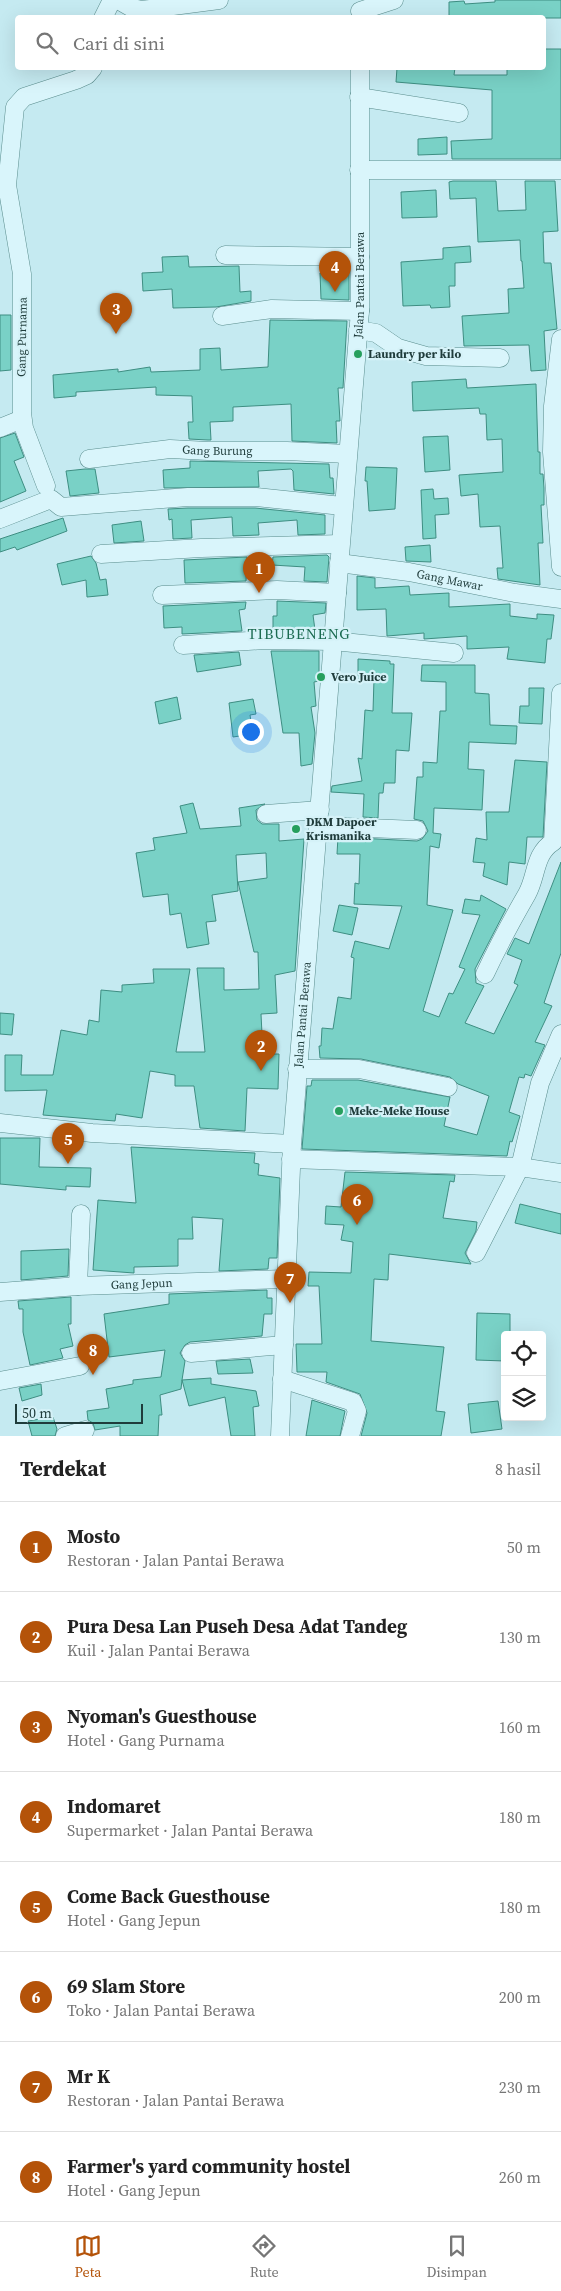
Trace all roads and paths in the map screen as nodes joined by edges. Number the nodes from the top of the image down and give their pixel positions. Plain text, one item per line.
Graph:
1 (112, 0) edge
2 (118, 0) edge
3 (394, 0) edge
4 (207, 1) edge
5 (360, 9) edge
6 (104, 15) edge
7 (91, 70) edge
8 (360, 70) edge
9 (360, 97) junction
10 (459, 112) dead end
11 (359, 170) junction
12 (561, 170) edge
13 (3, 185) edge
14 (225, 255) dead end
15 (360, 257) junction
16 (360, 311) junction
17 (222, 316) dead end
18 (358, 330) junction
19 (561, 341) edge
20 (500, 358) dead end
21 (22, 419) junction
22 (0, 428) edge
23 (347, 454) junction
24 (89, 459) dead end
25 (46, 486) dead end
26 (342, 506) junction
27 (0, 519) edge
28 (340, 544) junction
29 (101, 554) dead end
30 (339, 563) junction
31 (561, 567) edge
32 (337, 592) junction
33 (162, 595) dead end
34 (561, 599) edge
35 (333, 641) junction
36 (183, 644) dead end
37 (454, 653) dead end
38 (561, 693) edge
39 (266, 814) dead end
40 (320, 818) junction
41 (417, 830) dead end
42 (485, 974) dead end
43 (561, 1034) edge
44 (297, 1069) junction
45 (448, 1088) dead end
46 (0, 1123) edge
47 (291, 1152) junction
48 (520, 1166) junction
49 (561, 1173) edge
50 (81, 1214) dead end
51 (476, 1253) dead end
52 (285, 1279) junction
53 (78, 1286) junction
54 (0, 1292) edge
55 (284, 1344) junction
56 (191, 1353) dead end
57 (80, 1366) dead end
58 (0, 1380) edge
59 (282, 1380) junction
60 (85, 1430) dead end
61 (64, 1436) edge
62 (280, 1436) edge
63 (350, 1436) edge

1 - 6 street
2 - 4 street
3 - 5 street
7 - 13 street, Gang Purnama
8 - 9 street, Jalan Pantai Berawa
9 - 10 street
9 - 11 street, Jalan Pantai Berawa
11 - 12 street
11 - 15 street, Jalan Pantai Berawa
13 - 21 street, Gang Purnama
14 - 15 street
15 - 16 street, Jalan Pantai Berawa
16 - 17 street
16 - 18 street, Jalan Pantai Berawa
18 - 20 street
18 - 23 street, Jalan Pantai Berawa
19 - 31 street
21 - 22 street
21 - 25 street, Gang Purnama
23 - 24 street, Gang Burung
23 - 26 street, Jalan Pantai Berawa
26 - 27 street
26 - 28 street, Jalan Pantai Berawa
28 - 29 street
28 - 30 street, Jalan Pantai Berawa
30 - 32 street, Jalan Pantai Berawa
30 - 34 street, Gang Mawar
32 - 33 street
32 - 35 street, Jalan Pantai Berawa
35 - 36 street
35 - 37 street
35 - 40 street, Jalan Pantai Berawa
38 - 42 street
39 - 40 street
40 - 41 street
40 - 44 street, Jalan Pantai Berawa
43 - 48 street
44 - 45 street
44 - 47 street, Jalan Pantai Berawa
46 - 47 street
47 - 48 street
47 - 52 street, Jalan Pantai Berawa
48 - 49 street
48 - 51 street
50 - 53 street
52 - 53 street, Gang Jepun
52 - 55 street, Jalan Pantai Berawa
53 - 54 street, Gang Jepun
55 - 56 street
55 - 59 street, Jalan Pantai Berawa
57 - 58 street
59 - 62 street, Jalan Pantai Berawa
59 - 63 street
60 - 61 street

